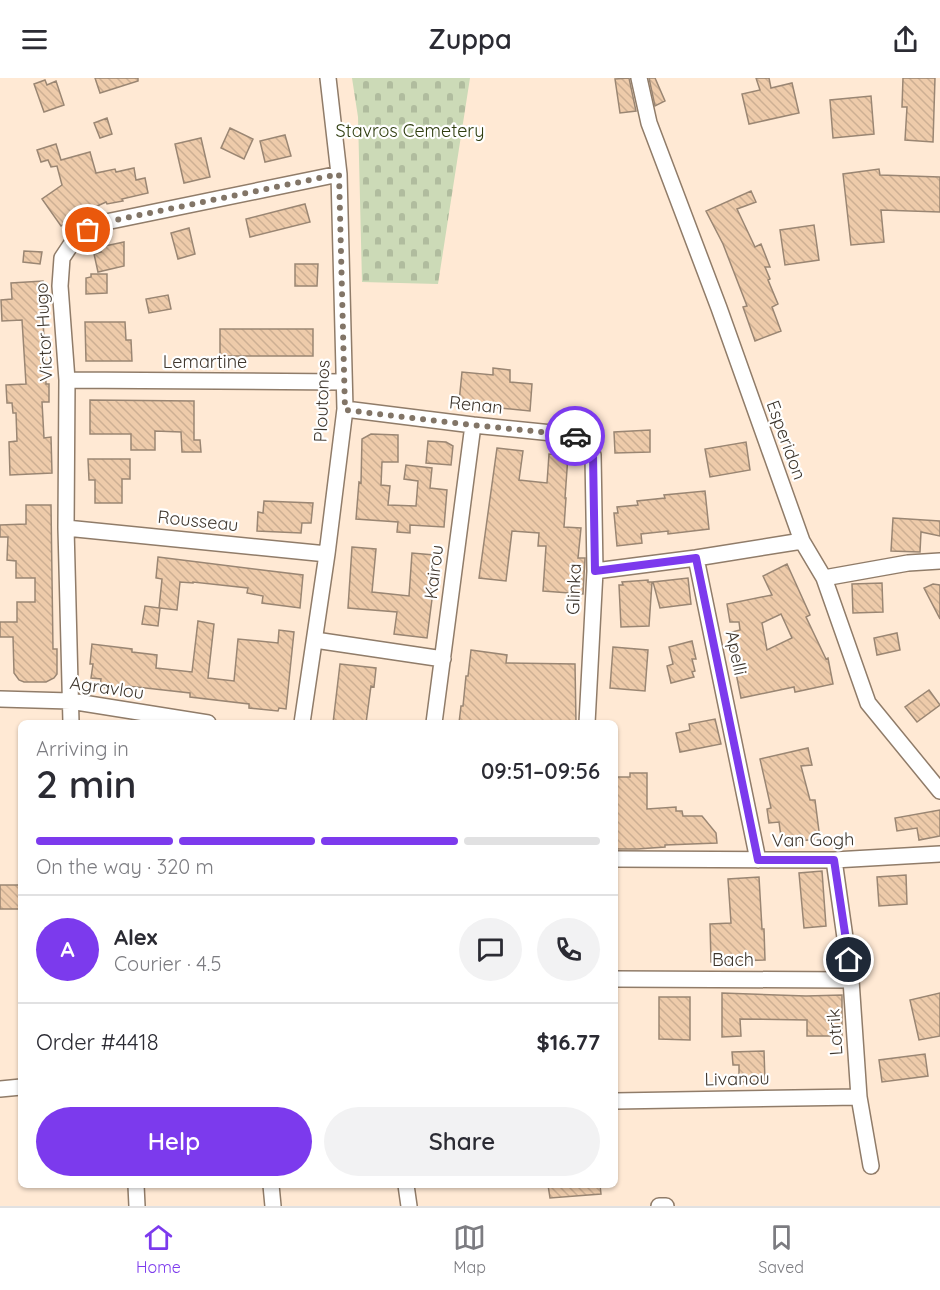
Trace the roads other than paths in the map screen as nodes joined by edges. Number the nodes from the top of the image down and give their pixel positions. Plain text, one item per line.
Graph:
1 (328, 78) edge
2 (639, 78) edge
3 (339, 174) junction
4 (67, 380) junction
5 (343, 382) junction
6 (345, 410) junction
7 (472, 425) junction
8 (593, 455) joint
9 (66, 528) junction
10 (802, 541) junction
11 (327, 554) junction
12 (696, 558) junction
13 (940, 561) edge
14 (595, 571) junction
15 (824, 578) junction
16 (315, 640) junction
17 (443, 659) junction
18 (0, 699) edge
19 (70, 701) junction
20 (71, 720) edge
21 (189, 720) edge
22 (302, 720) edge
23 (434, 720) edge
24 (587, 720) edge
25 (940, 791) edge
26 (940, 854) edge
27 (618, 859) edge
28 (758, 860) junction
29 (834, 860) junction
30 (618, 979) edge
31 (851, 980) junction
32 (18, 1087) edge
33 (0, 1089) edge
34 (859, 1096) junction
35 (618, 1101) edge
36 (871, 1166) dead end
37 (136, 1188) edge
38 (271, 1188) edge
39 (406, 1188) edge
40 (137, 1206) edge
41 (273, 1206) edge
42 (409, 1206) edge
43 (659, 1206) edge
44 (666, 1206) edge

1 - 3 street, Ploutonos
2 - 10 street, Esperidon
3 - 4 street, Victor Hugo
3 - 5 street, Ploutonos
4 - 5 street, Lemartine
4 - 9 street, Victor Hugo
5 - 6 street, Ploutonos
6 - 7 street, Renan
6 - 11 street, Ploutonos
7 - 8 street, Renan
7 - 17 street, Kairou
8 - 14 street, Glinka
9 - 11 street, Rousseau
9 - 19 street, Victor Hugo
10 - 12 street
10 - 15 street, Esperidon
11 - 16 street, Ploutonos
12 - 14 street
12 - 28 street, Apelli
13 - 15 street
14 - 24 street, Glinka
15 - 25 street, Esperidon
16 - 17 street
16 - 22 street, Ploutonos
17 - 23 street, Kairou
18 - 19 street, Agravlou
19 - 20 street, Victor Hugo
19 - 21 street, Agravlou
26 - 29 street, Van Gogh
27 - 28 street, Van Gogh
28 - 29 street, Van Gogh
29 - 31 street, Lotrik
30 - 31 street, Bach
31 - 34 street, Lotrik
32 - 33 street
34 - 35 street, Livanou
34 - 36 street, Lotrik
37 - 40 street
38 - 41 street
39 - 42 street
43 - 44 street

